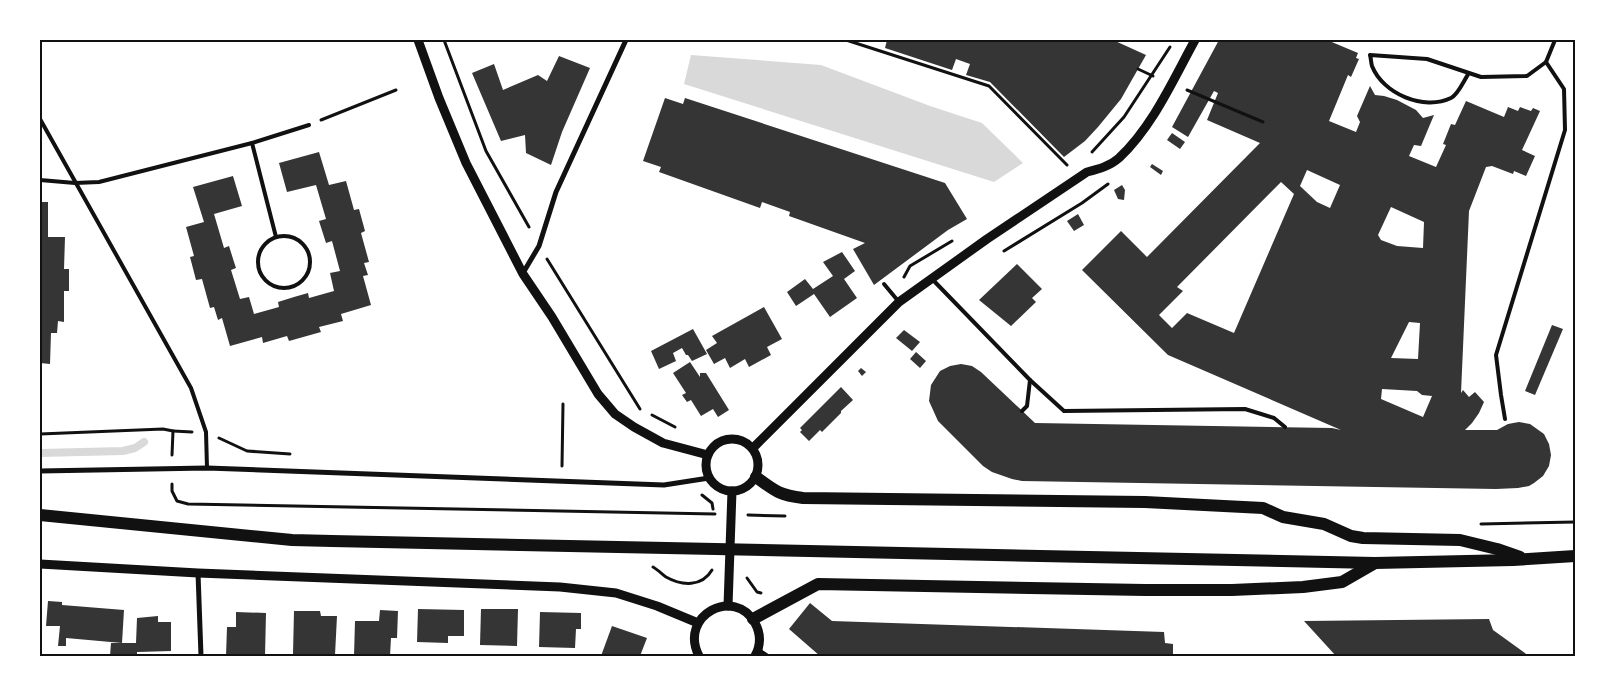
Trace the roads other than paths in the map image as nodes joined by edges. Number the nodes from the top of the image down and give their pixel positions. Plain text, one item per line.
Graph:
1 (418, 40) edge
2 (626, 40) edge
3 (1195, 40) edge
4 (1555, 40) edge
5 (1546, 62) junction
6 (1469, 73) junction
7 (40, 119) edge
8 (309, 125) road end
9 (252, 143) junction
10 (40, 180) edge
11 (76, 183) junction
12 (276, 237) junction
13 (523, 274) junction
14 (931, 278) junction
15 (884, 284) dead end
16 (899, 302) junction
17 (1030, 380) junction
18 (1022, 411) dead end
19 (1506, 419) dead end
20 (1285, 427) dead end
21 (753, 448) junction
22 (708, 455) junction
23 (207, 468) junction
24 (40, 471) edge
25 (756, 477) junction
26 (709, 478) junction
27 (732, 491) junction
28 (40, 515) edge
29 (1575, 556) edge
30 (1527, 560) junction
31 (1375, 563) junction
32 (40, 564) edge
33 (198, 573) junction
34 (728, 606) junction
35 (753, 619) junction
36 (698, 623) junction
37 (756, 653) edge
38 (201, 656) edge
39 (699, 656) edge
40 (768, 656) edge

1 - 13 street
2 - 13 street
3 - 14 street
4 - 5 lane
5 - 6 lane
5 - 19 lane
6 - 6 lane
7 - 11 lane
8 - 9 lane
9 - 11 lane
9 - 12 lane
10 - 11 lane
11 - 23 lane
12 - 12 lane
13 - 22 street
14 - 16 street
14 - 17 lane
15 - 16 lane
16 - 21 street
17 - 18 lane
17 - 20 lane
21 - 22 street
21 - 25 street
22 - 26 street
23 - 24 street
23 - 26 street
25 - 27 street
25 - 30 main road
26 - 27 street
27 - 34 street
28 - 31 main road
29 - 30 main road
30 - 31 main road
31 - 35 main road
32 - 33 street
33 - 36 street
33 - 38 street
34 - 35 street
34 - 36 street
35 - 37 street
36 - 39 street
37 - 40 street

